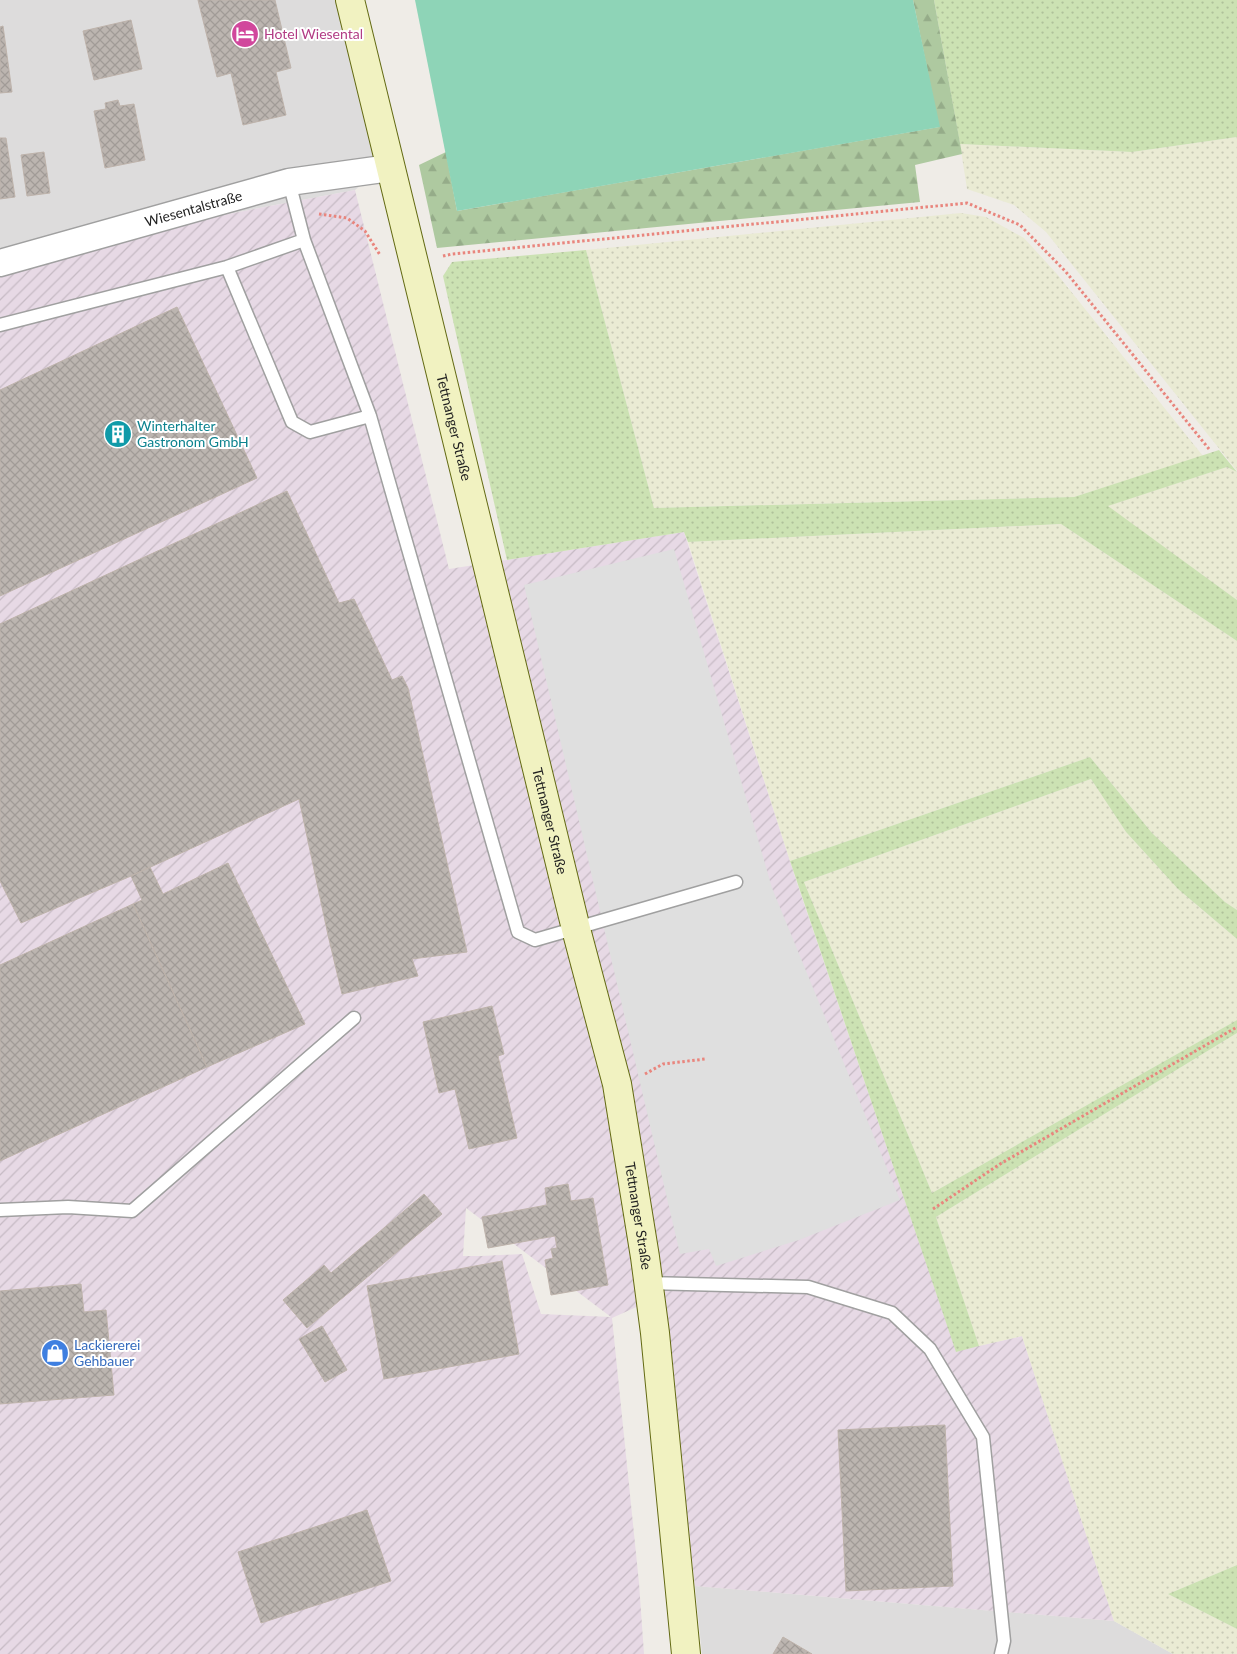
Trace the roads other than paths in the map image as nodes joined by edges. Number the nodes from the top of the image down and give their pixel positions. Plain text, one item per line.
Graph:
1 (350, 0) edge
2 (390, 168) junction
3 (289, 182) junction
4 (304, 240) junction
5 (0, 263) edge
6 (227, 267) junction
7 (0, 325) edge
8 (370, 416) junction
9 (736, 882) dead end
10 (576, 929) junction
11 (354, 1018) dead end
12 (0, 1210) edge
13 (648, 1283) junction
14 (686, 1654) edge
15 (1001, 1654) edge

1 - 2 main road, Tettnanger Straße
2 - 3 street, Wiesentalstraße
2 - 10 main road, Tettnanger Straße
3 - 4 lane
3 - 5 street, Wiesentalstraße
4 - 6 lane
4 - 8 lane
6 - 7 lane
6 - 8 lane
8 - 10 lane
9 - 10 lane
10 - 13 main road, Tettnanger Straße
11 - 12 lane
13 - 14 main road, Tettnanger Straße
13 - 15 lane

